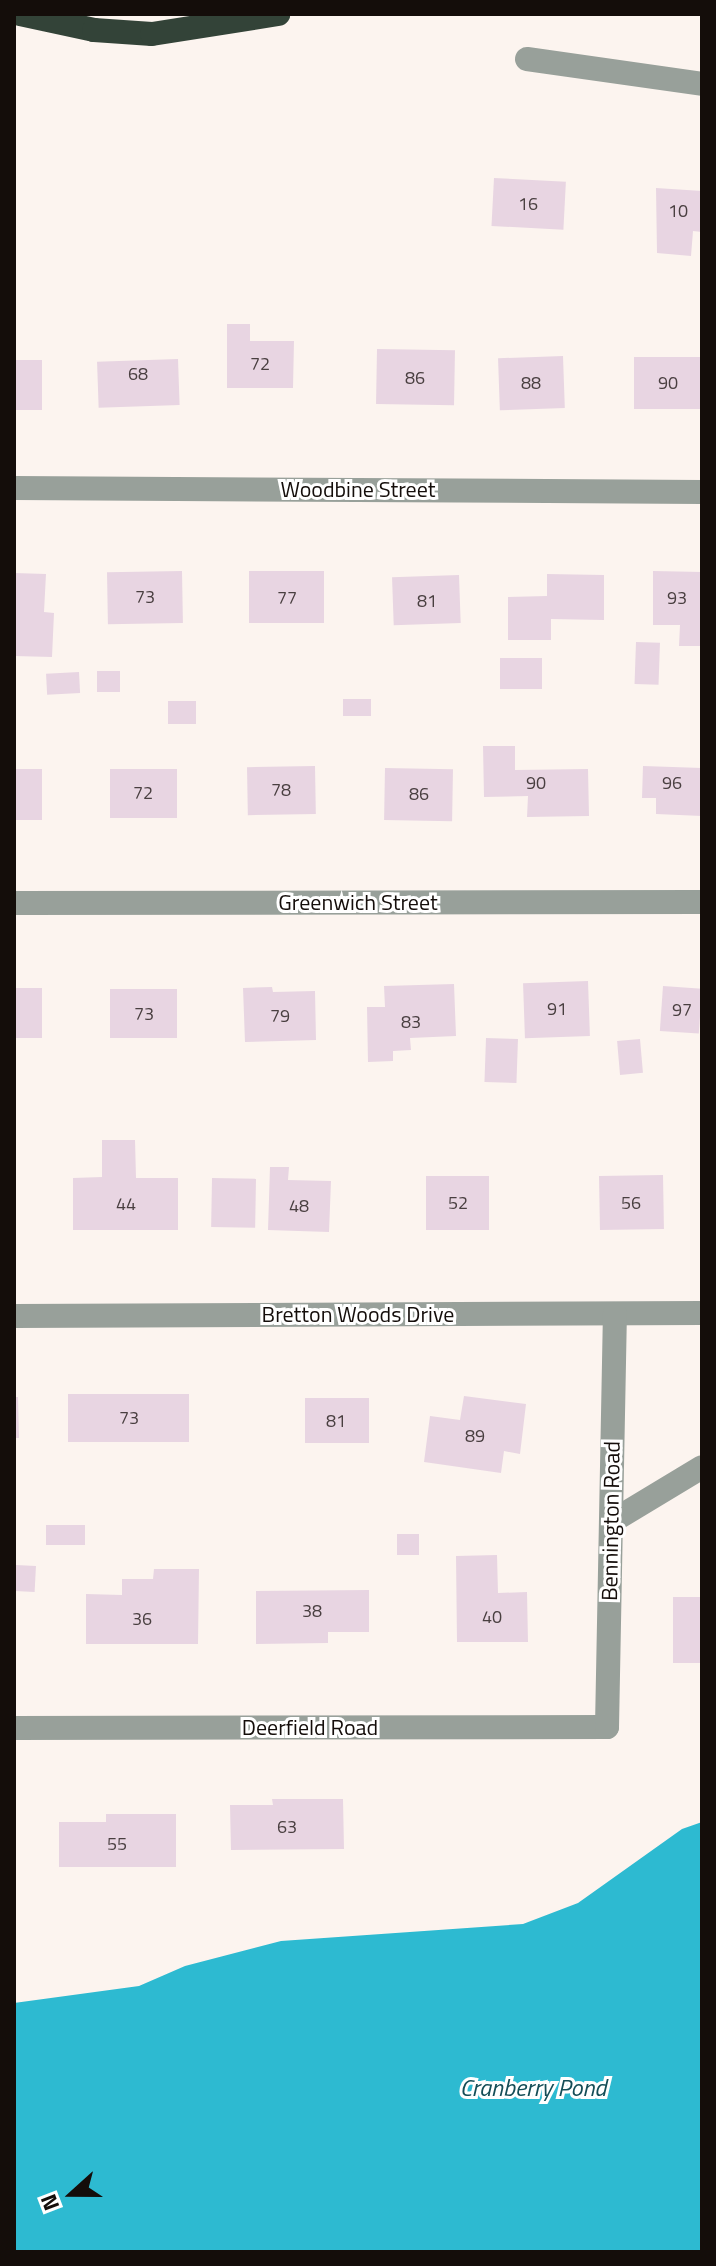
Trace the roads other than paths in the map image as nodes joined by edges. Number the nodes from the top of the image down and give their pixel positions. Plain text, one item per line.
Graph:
1 (20, 14) edge
2 (278, 14) edge
3 (527, 59) dead end
4 (702, 84) edge
5 (14, 488) edge
6 (702, 492) edge
7 (702, 902) edge
8 (14, 903) edge
9 (702, 1313) edge
10 (615, 1314) junction
11 (14, 1316) edge
12 (702, 1467) edge
13 (611, 1522) junction
14 (607, 1727) joint
15 (14, 1728) edge

1 - 2 highway
3 - 4 street
5 - 6 street, Woodbine Street
7 - 8 street, Greenwich Street
9 - 10 street, Bretton Woods Drive
10 - 11 street, Bretton Woods Drive
10 - 13 street, Bennington Road
12 - 13 street
13 - 14 street, Bennington Road
14 - 15 street, Deerfield Road

